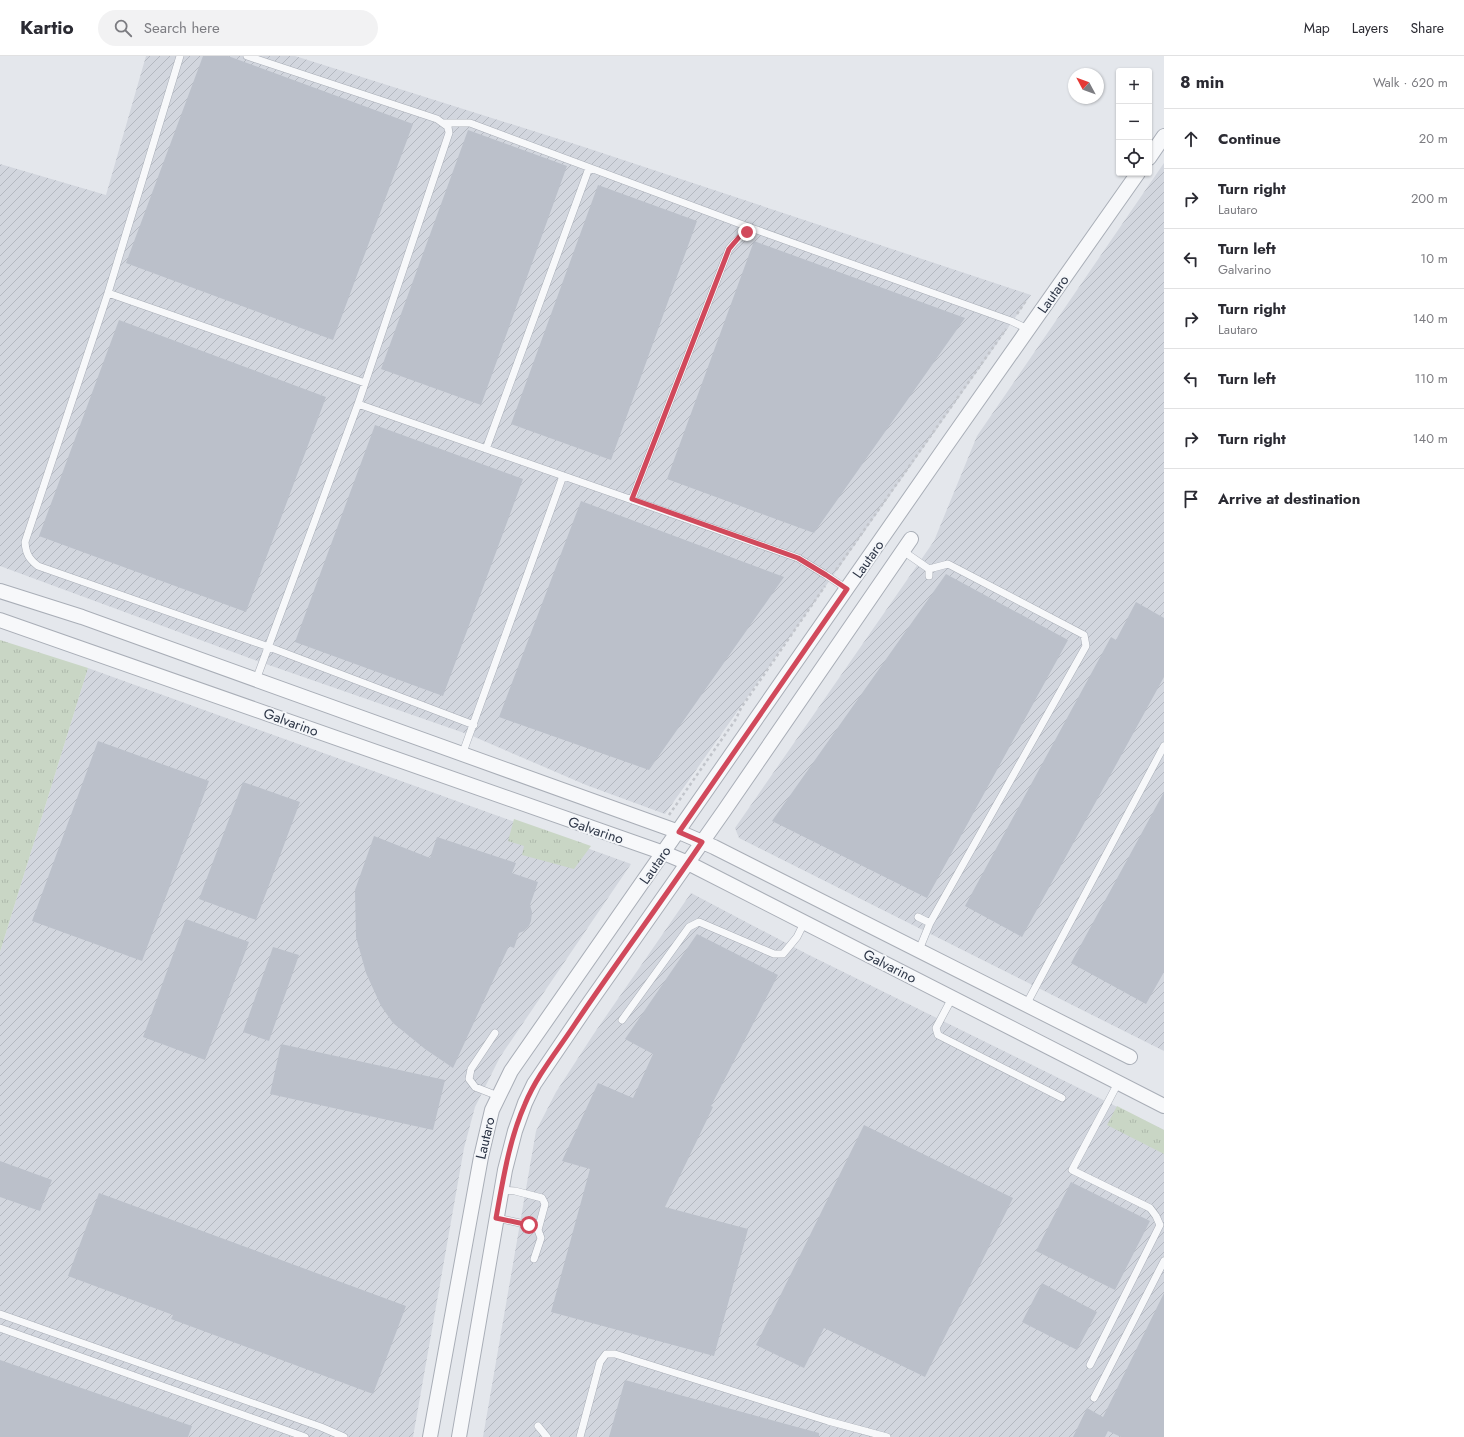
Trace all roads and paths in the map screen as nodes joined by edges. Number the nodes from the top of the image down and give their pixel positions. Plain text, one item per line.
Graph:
1 (180, 56) edge
2 (247, 56) edge
3 (443, 123) junction
4 (1164, 136) edge
5 (1152, 154) edge
6 (588, 168) junction
7 (1136, 176) edge
8 (754, 229) junction
9 (108, 293) junction
10 (1027, 299) dead end
11 (1012, 321) junction
12 (1028, 329) junction
13 (365, 383) junction
14 (358, 404) junction
15 (486, 448) junction
16 (563, 476) junction
17 (632, 499) junction
18 (911, 539) dead end
19 (903, 551) junction
20 (831, 578) junction
21 (847, 589) junction
22 (0, 590) edge
23 (0, 620) edge
24 (269, 647) junction
25 (256, 680) junction
26 (474, 725) junction
27 (1164, 746) edge
28 (462, 755) junction
29 (662, 825) junction
30 (679, 832) junction
31 (702, 842) junction
32 (664, 853) junction
33 (688, 863) junction
34 (918, 918) dead end
35 (804, 923) junction
36 (930, 923) junction
37 (919, 950) junction
38 (952, 998) junction
39 (1026, 1005) junction
40 (622, 1020) dead end
41 (495, 1033) dead end
42 (1130, 1057) dead end
43 (1118, 1083) junction
44 (498, 1096) junction
45 (1062, 1098) dead end
46 (1164, 1106) edge
47 (501, 1190) junction
48 (496, 1218) junction
49 (538, 1230) junction
50 (534, 1259) dead end
51 (1164, 1261) edge
52 (0, 1314) edge
53 (0, 1328) edge
54 (1090, 1365) dead end
55 (1094, 1398) dead end
56 (538, 1426) dead end
57 (305, 1437) edge
58 (344, 1437) edge
59 (430, 1437) edge
60 (459, 1437) edge
61 (547, 1437) edge
62 (580, 1437) edge
63 (887, 1437) edge

1 - 9 lane
2 - 3 lane
3 - 6 lane
3 - 13 lane
4 - 5 street
6 - 8 lane
6 - 15 lane
7 - 12 street, Lautaro
8 - 11 lane
8 - 17 lane
9 - 13 lane
9 - 24 lane
10 - 11 path
11 - 12 lane
11 - 20 path
12 - 21 street, Lautaro
13 - 14 lane
14 - 15 lane
14 - 24 lane
15 - 16 lane
16 - 17 lane
16 - 26 lane
17 - 20 lane
18 - 19 street, Lautaro
19 - 31 street, Lautaro
19 - 36 lane
20 - 21 lane
20 - 29 path
21 - 30 street, Lautaro
22 - 25 street, Galvarino
23 - 32 street, Galvarino
24 - 25 lane
24 - 26 lane
25 - 28 street, Galvarino
26 - 28 lane
27 - 39 lane
28 - 29 street, Galvarino
29 - 30 street, Galvarino
30 - 31 street, Galvarino
30 - 32 street, Lautaro
31 - 33 street, Lautaro
31 - 37 street, Galvarino
32 - 33 street, Galvarino
32 - 44 street, Lautaro
33 - 35 street, Galvarino
33 - 47 street, Lautaro
34 - 36 lane
35 - 38 street, Galvarino
35 - 40 lane
36 - 37 lane
37 - 39 street, Galvarino
38 - 43 street, Galvarino
38 - 45 lane
39 - 42 street, Galvarino
41 - 44 lane
43 - 46 street, Galvarino
43 - 54 lane
44 - 59 street, Lautaro
47 - 48 street, Lautaro
47 - 49 lane
48 - 49 lane
48 - 60 street, Lautaro
49 - 50 lane
51 - 55 lane
52 - 58 lane
53 - 57 lane
56 - 61 lane
62 - 63 lane

